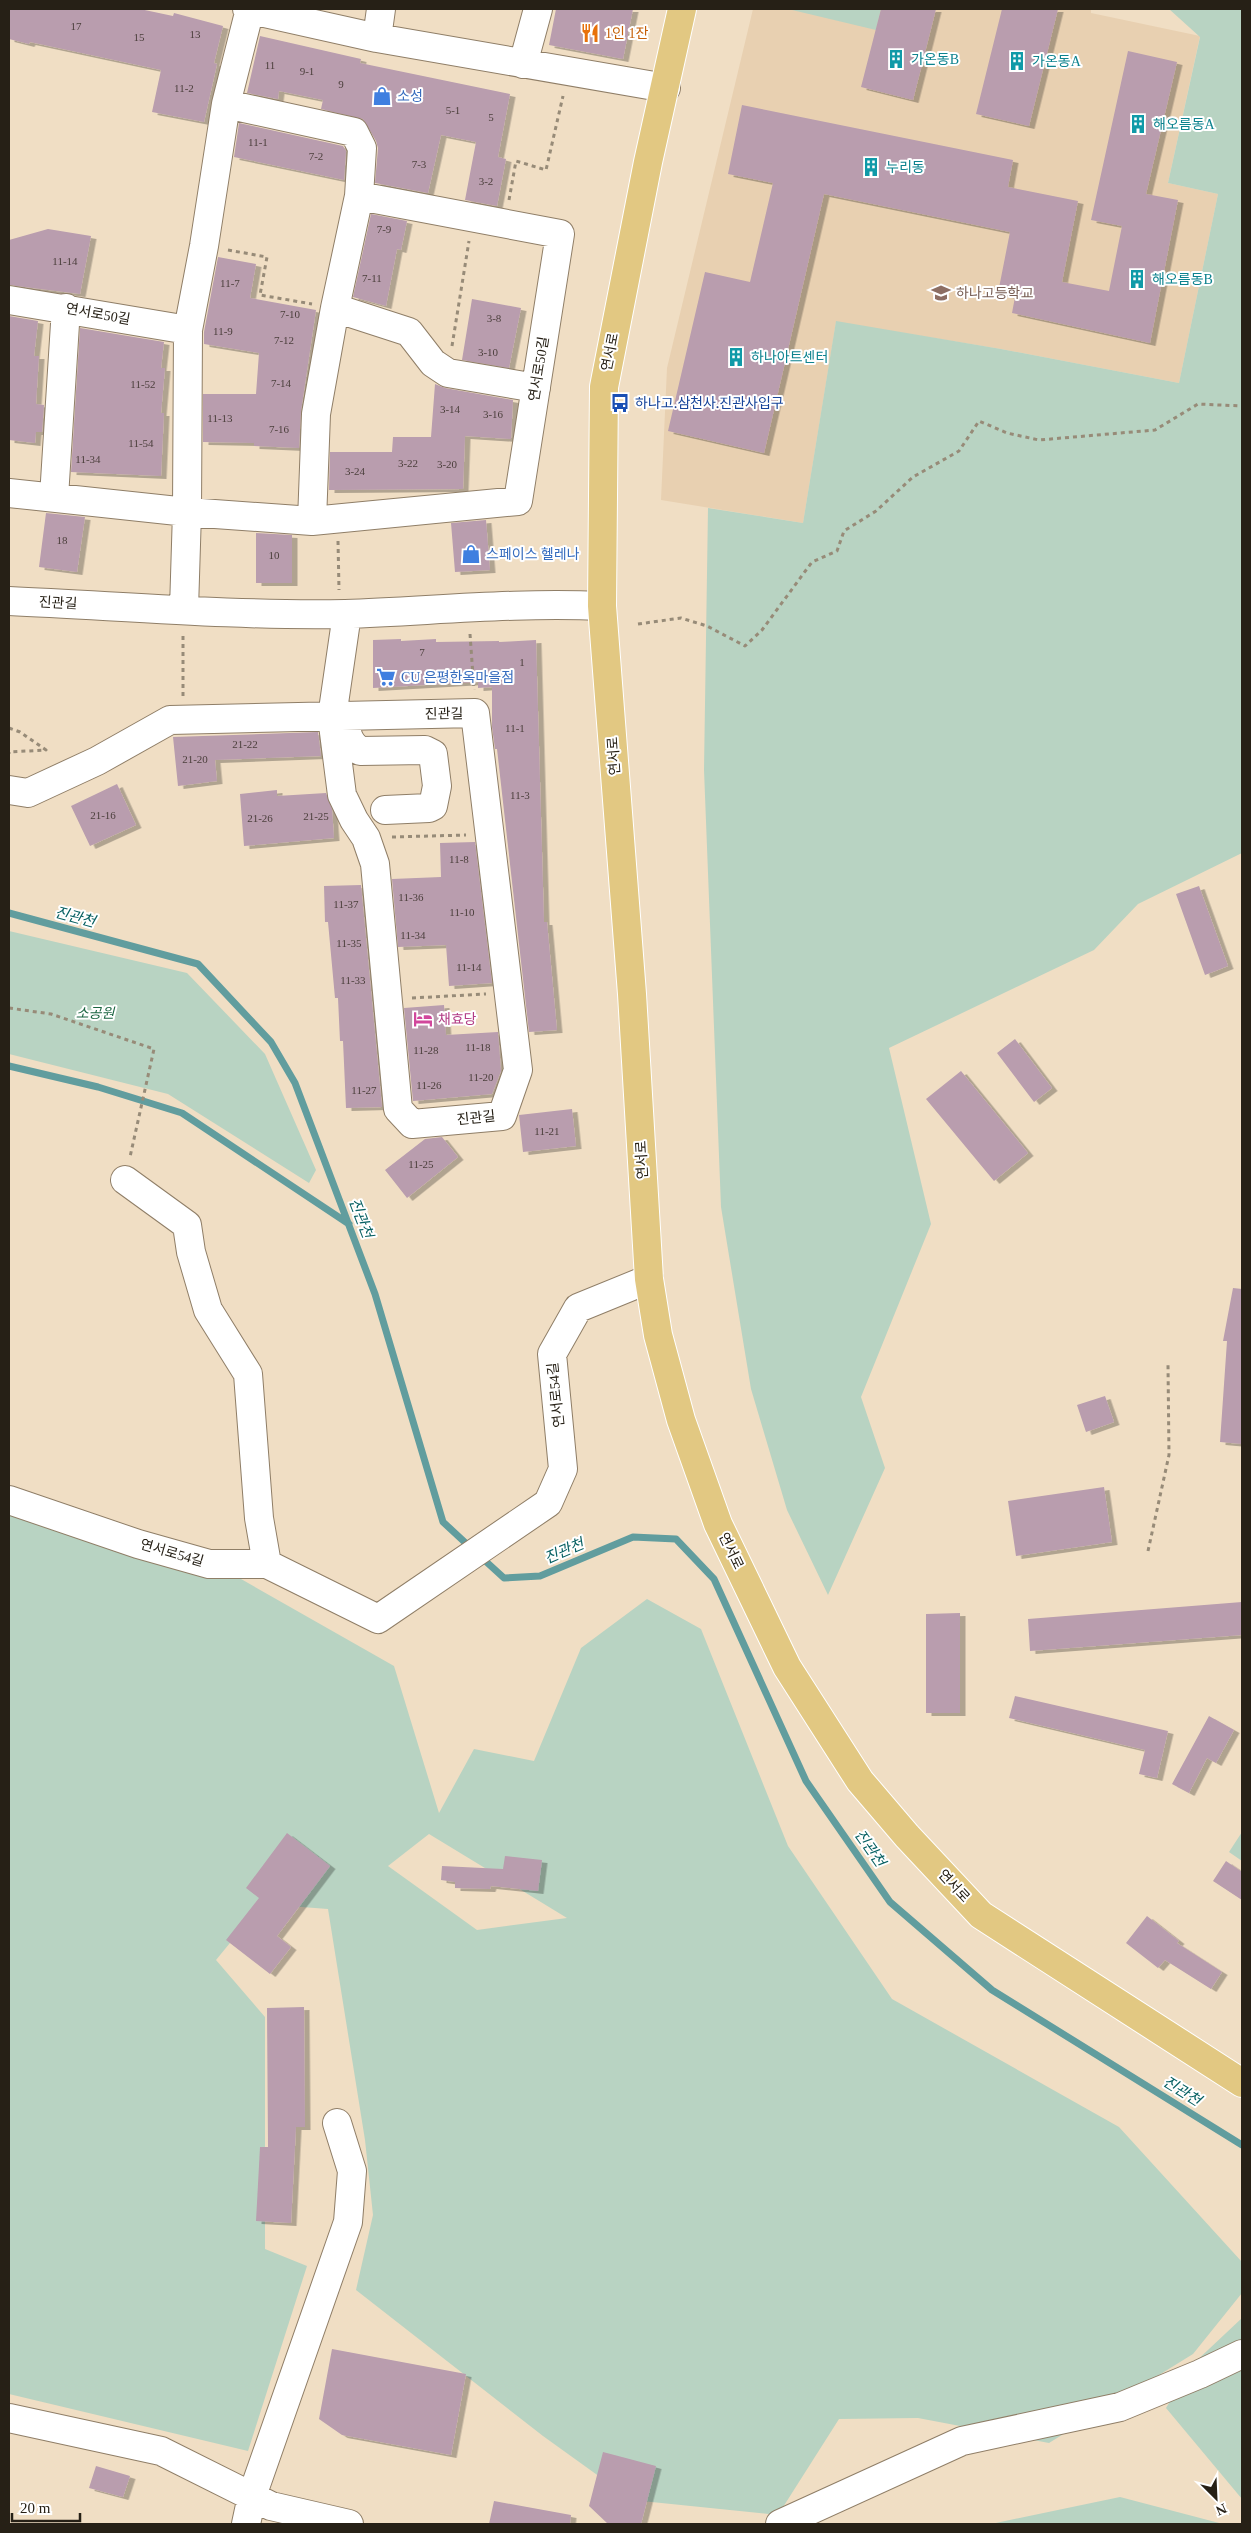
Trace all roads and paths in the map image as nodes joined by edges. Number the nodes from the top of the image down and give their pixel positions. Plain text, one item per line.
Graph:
1 (249, 9) edge
2 (381, 9) edge
3 (538, 9) edge
4 (682, 9) edge
5 (376, 38) junction
6 (523, 64) junction
7 (569, 71) junction
8 (666, 88) junction
9 (226, 104) junction
10 (359, 196) junction
11 (472, 218) junction
12 (505, 224) junction
13 (204, 246) junction
14 (9, 300) edge
15 (66, 308) junction
16 (335, 308) junction
17 (188, 330) junction
18 (448, 373) junction
19 (536, 388) junction
20 (1242, 406) edge
21 (9, 493) edge
22 (54, 496) junction
23 (188, 512) junction
24 (338, 518) junction
25 (312, 521) junction
26 (9, 601) edge
27 (343, 603) junction
28 (602, 606) junction
29 (184, 619) junction
30 (638, 624) dead end
31 (470, 634) dead end
32 (475, 713) junction
33 (340, 717) junction
34 (183, 720) junction
35 (9, 728) edge
36 (9, 754) edge
37 (9, 790) edge
38 (385, 810) dead end
39 (490, 835) junction
40 (366, 838) junction
41 (509, 993) junction
42 (388, 999) junction
43 (9, 1008) edge
44 (125, 1180) joint
45 (649, 1279) junction
46 (1168, 1365) dead end
47 (9, 1500) edge
48 (1148, 1550) dead end
49 (267, 1564) junction
50 (1242, 2084) edge
51 (337, 2123) dead end
52 (1242, 2354) edge
53 (9, 2418) edge
54 (252, 2496) junction
55 (246, 2524) edge
56 (349, 2524) edge
57 (780, 2524) edge

1 - 5 street
1 - 9 street
2 - 5 street
3 - 6 street
4 - 8 main road, 연서로
5 - 6 street
6 - 7 street
7 - 8 street
7 - 12 path
8 - 28 main road, 연서로
9 - 10 street
9 - 13 street
10 - 11 street, 연서로50길
10 - 16 street
11 - 12 street, 연서로50길
11 - 18 path
12 - 19 street, 연서로50길
13 - 16 path
13 - 17 street
14 - 15 street, 연서로50길
15 - 17 street, 연서로50길
15 - 22 street
16 - 18 street
16 - 25 street
17 - 23 street
18 - 19 street
19 - 24 street, 연서로50길
20 - 30 path
21 - 22 street, 연서로50길
22 - 23 street, 연서로50길
23 - 25 street, 연서로50길
23 - 29 street
24 - 25 street, 연서로50길
24 - 27 path
26 - 29 street, 진관길
27 - 28 street, 진관길
27 - 29 street, 진관길
27 - 33 street, 진관길
28 - 45 main road, 연서로
29 - 34 path
31 - 32 path
32 - 33 street, 진관길
32 - 39 street, 진관길
33 - 34 street, 진관길
33 - 38 street
33 - 40 street, 진관길
34 - 37 street, 진관길
35 - 36 path
39 - 40 path
39 - 41 street, 진관길
40 - 42 street, 진관길
41 - 42 path
41 - 42 street, 진관길
43 - 44 path
44 - 49 street
45 - 49 street, 연서로54길
45 - 50 main road, 연서로
46 - 48 path
47 - 49 street, 연서로54길
51 - 54 street
52 - 57 street
53 - 54 street
54 - 55 street
54 - 56 street

